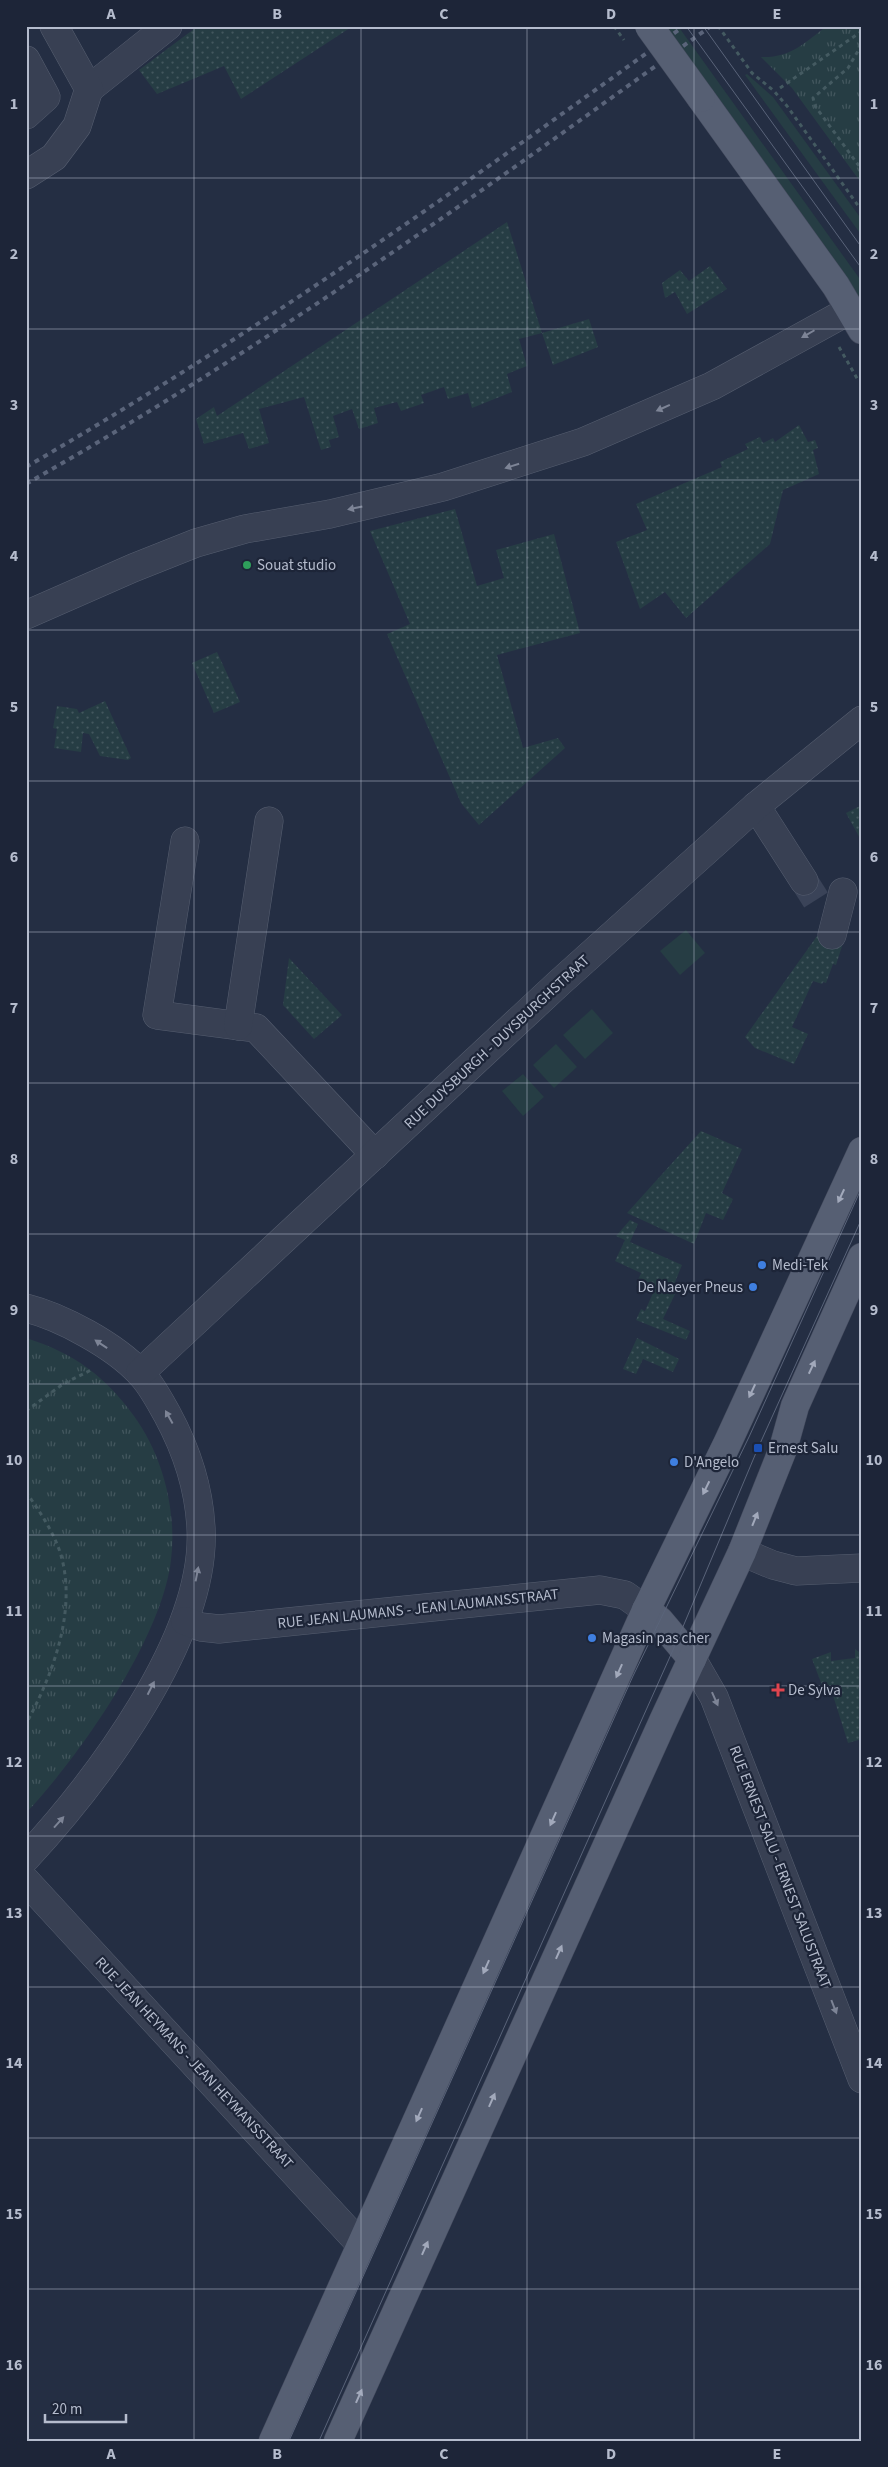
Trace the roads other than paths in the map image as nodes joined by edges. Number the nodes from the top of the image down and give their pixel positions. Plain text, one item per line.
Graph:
1 (54, 26) edge
2 (168, 26) edge
3 (649, 26) edge
4 (26, 60) edge
5 (89, 89) junction
6 (26, 116) edge
7 (26, 175) edge
8 (856, 320) edge
9 (26, 616) edge
10 (862, 720) edge
11 (756, 806) junction
12 (269, 821) dead end
13 (185, 841) dead end
14 (843, 892) dead end
15 (238, 1026) junction
16 (862, 1151) edge
17 (374, 1155) junction
18 (862, 1257) edge
19 (26, 1308) edge
20 (140, 1373) junction
21 (742, 1552) junction
22 (862, 1568) edge
23 (646, 1610) junction
24 (185, 1621) junction
25 (692, 1659) junction
26 (26, 1858) edge
27 (26, 1882) edge
28 (862, 2079) edge
29 (361, 2245) junction
30 (273, 2441) edge
31 (338, 2441) edge

1 - 5 street
2 - 5 street
3 - 8 main road, bridge
4 - 6 street
5 - 7 street
8 -> 9 street
10 - 11 street, RUE DUYSBURGH - DUYSBURGHSTRAAT
11 - 14 street
11 - 17 street, RUE DUYSBURGH - DUYSBURGHSTRAAT
12 - 15 street
13 - 15 street
15 - 17 street
16 -> 23 main road
17 - 20 street, RUE DUYSBURGH - DUYSBURGHSTRAAT
21 -> 18 main road
20 -> 19 street
24 -> 20 street
21 - 22 street
21 - 25 main road
23 - 24 street, RUE JEAN LAUMANS - JEAN LAUMANSSTRAAT
23 - 25 main road
23 -> 29 main road
26 -> 24 street
25 -> 28 street, RUE ERNEST SALU - ERNEST SALUSTRAAT
31 -> 25 main road
27 - 29 street, RUE JEAN HEYMANS - JEAN HEYMANSSTRAAT
29 - 30 main road

